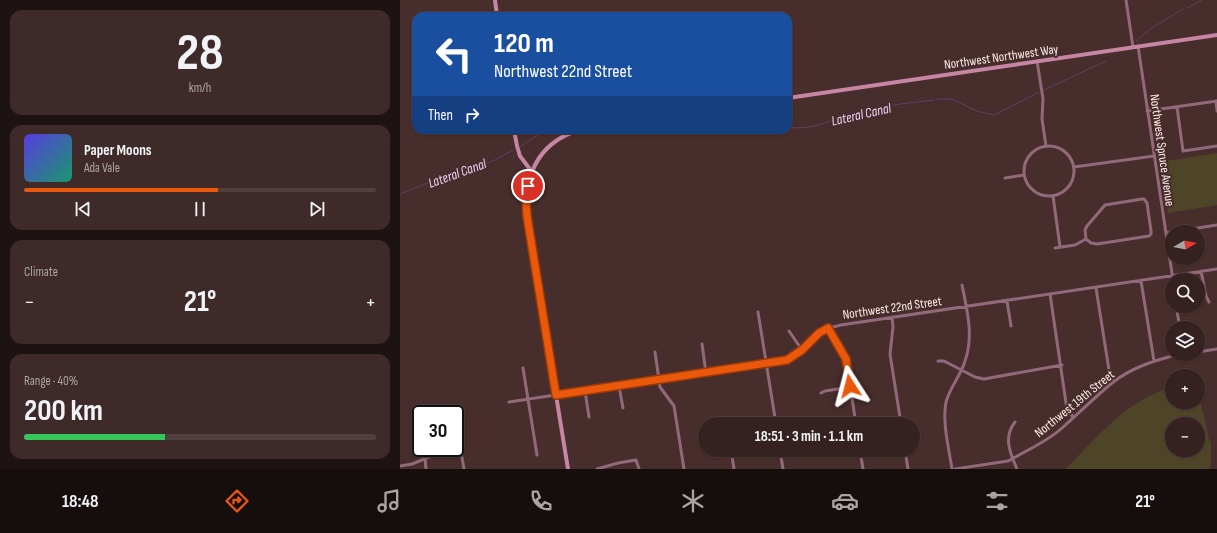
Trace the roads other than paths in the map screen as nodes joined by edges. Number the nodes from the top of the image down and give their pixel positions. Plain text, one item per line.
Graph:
1 (495, 0) edge
2 (1126, 0) edge
3 (496, 12) edge
4 (1217, 35) edge
5 (1136, 47) junction
6 (1037, 61) junction
7 (792, 97) edge
8 (1216, 101) edge
9 (1177, 107) junction
10 (1148, 111) junction
11 (1217, 111) edge
12 (515, 134) edge
13 (567, 134) edge
14 (1046, 146) junction
15 (1217, 146) edge
16 (1154, 156) junction
17 (1074, 167) junction
18 (532, 172) junction
19 (1024, 175) junction
20 (1005, 178) dead end
21 (1053, 196) junction
22 (1217, 225) edge
23 (1165, 227) edge
24 (1205, 227) edge
25 (1086, 239) junction
26 (1060, 247) junction
27 (1055, 248) dead end
28 (1217, 269) edge
29 (1201, 271) junction
30 (1193, 273) edge
31 (1165, 279) edge
32 (1141, 281) junction
33 (962, 285) dead end
34 (1096, 288) junction
35 (1050, 294) junction
36 (1007, 301) junction
37 (1209, 302) dead end
38 (966, 306) junction
39 (758, 312) dead end
40 (892, 317) junction
41 (1011, 326) dead end
42 (828, 328) junction
43 (789, 331) dead end
44 (702, 344) dead end
45 (1217, 349) edge
46 (802, 350) junction
47 (1205, 351) edge
48 (655, 352) dead end
49 (1165, 358) edge
50 (938, 361) dead end
51 (1154, 361) junction
52 (766, 364) junction
53 (1062, 365) junction
54 (523, 368) dead end
55 (961, 370) junction
56 (706, 373) junction
57 (659, 380) junction
58 (1114, 382) junction
59 (619, 386) junction
60 (850, 386) junction
61 (585, 391) junction
62 (820, 393) dead end
63 (556, 395) junction
64 (528, 399) junction
65 (509, 402) dead end
66 (623, 408) dead end
67 (589, 417) dead end
68 (775, 417) edge
69 (855, 417) edge
70 (900, 417) edge
71 (1073, 418) junction
72 (1015, 422) dead end
73 (537, 455) dead end
74 (732, 457) edge
75 (781, 457) edge
76 (861, 457) edge
77 (906, 457) edge
78 (425, 459) junction
79 (1012, 459) junction
80 (400, 466) edge
81 (426, 469) edge
82 (464, 469) edge
83 (568, 469) edge
84 (597, 469) edge
85 (639, 469) edge
86 (684, 469) edge
87 (734, 469) edge
88 (783, 469) edge
89 (863, 469) edge
90 (908, 469) edge
91 (952, 469) edge
92 (956, 469) edge
93 (1017, 469) edge

1 - 3 street
2 - 5 street, Northwest Spruce Avenue
4 - 5 street, Northwest Northwest Way
5 - 6 street, Northwest Northwest Way
5 - 10 street, Northwest Spruce Avenue
6 - 7 street, Northwest Northwest Way
6 - 14 street
8 - 9 street
8 - 11 street
9 - 10 street
9 - 15 street
10 - 16 street, Northwest Spruce Avenue
12 - 18 street
13 - 18 street
14 - 17 street
14 - 19 street
16 - 17 street
16 - 23 street, Northwest Spruce Avenue
17 - 21 street
18 - 63 street
19 - 20 street
19 - 21 street
21 - 26 street
22 - 24 street
25 - 25 street
25 - 26 street
26 - 27 street
28 - 29 street, Northwest 22nd Street
29 - 30 street, Northwest 22nd Street
29 - 37 street
31 - 32 street, Northwest 22nd Street
32 - 34 street, Northwest 22nd Street
32 - 51 street
33 - 38 street
34 - 35 street, Northwest 22nd Street
34 - 58 street
35 - 36 street, Northwest 22nd Street
35 - 53 street
36 - 38 street, Northwest 22nd Street
36 - 41 street
38 - 40 street, Northwest 22nd Street
38 - 55 street
39 - 52 street
40 - 42 street, Northwest 22nd Street
40 - 70 street
42 - 46 street, Northwest 22nd Street
42 - 60 street
43 - 46 street
44 - 56 street
45 - 47 street
46 - 52 street, Northwest 22nd Street
48 - 57 street
49 - 51 street, Northwest 19th Street
50 - 55 street
51 - 58 street, Northwest 19th Street
52 - 56 street, Northwest 22nd Street
52 - 68 street
53 - 55 street
53 - 71 street
54 - 64 street
55 - 91 street
56 - 57 street, Northwest 22nd Street
57 - 59 street, Northwest 22nd Street
57 - 86 street
58 - 71 street, Northwest 19th Street
59 - 61 street, Northwest 22nd Street
59 - 66 street
60 - 62 street
60 - 69 street
61 - 63 street, Northwest 22nd Street
61 - 67 street
63 - 64 street, Northwest 22nd Street
63 - 83 street
64 - 65 street, Northwest 22nd Street
64 - 73 street
71 - 79 street, Northwest 19th Street
72 - 79 street
74 - 87 street
75 - 88 street
76 - 89 street
77 - 90 street
78 - 80 street
78 - 81 street
78 - 82 street
79 - 92 street, Northwest 19th Street
79 - 93 street
84 - 85 street

